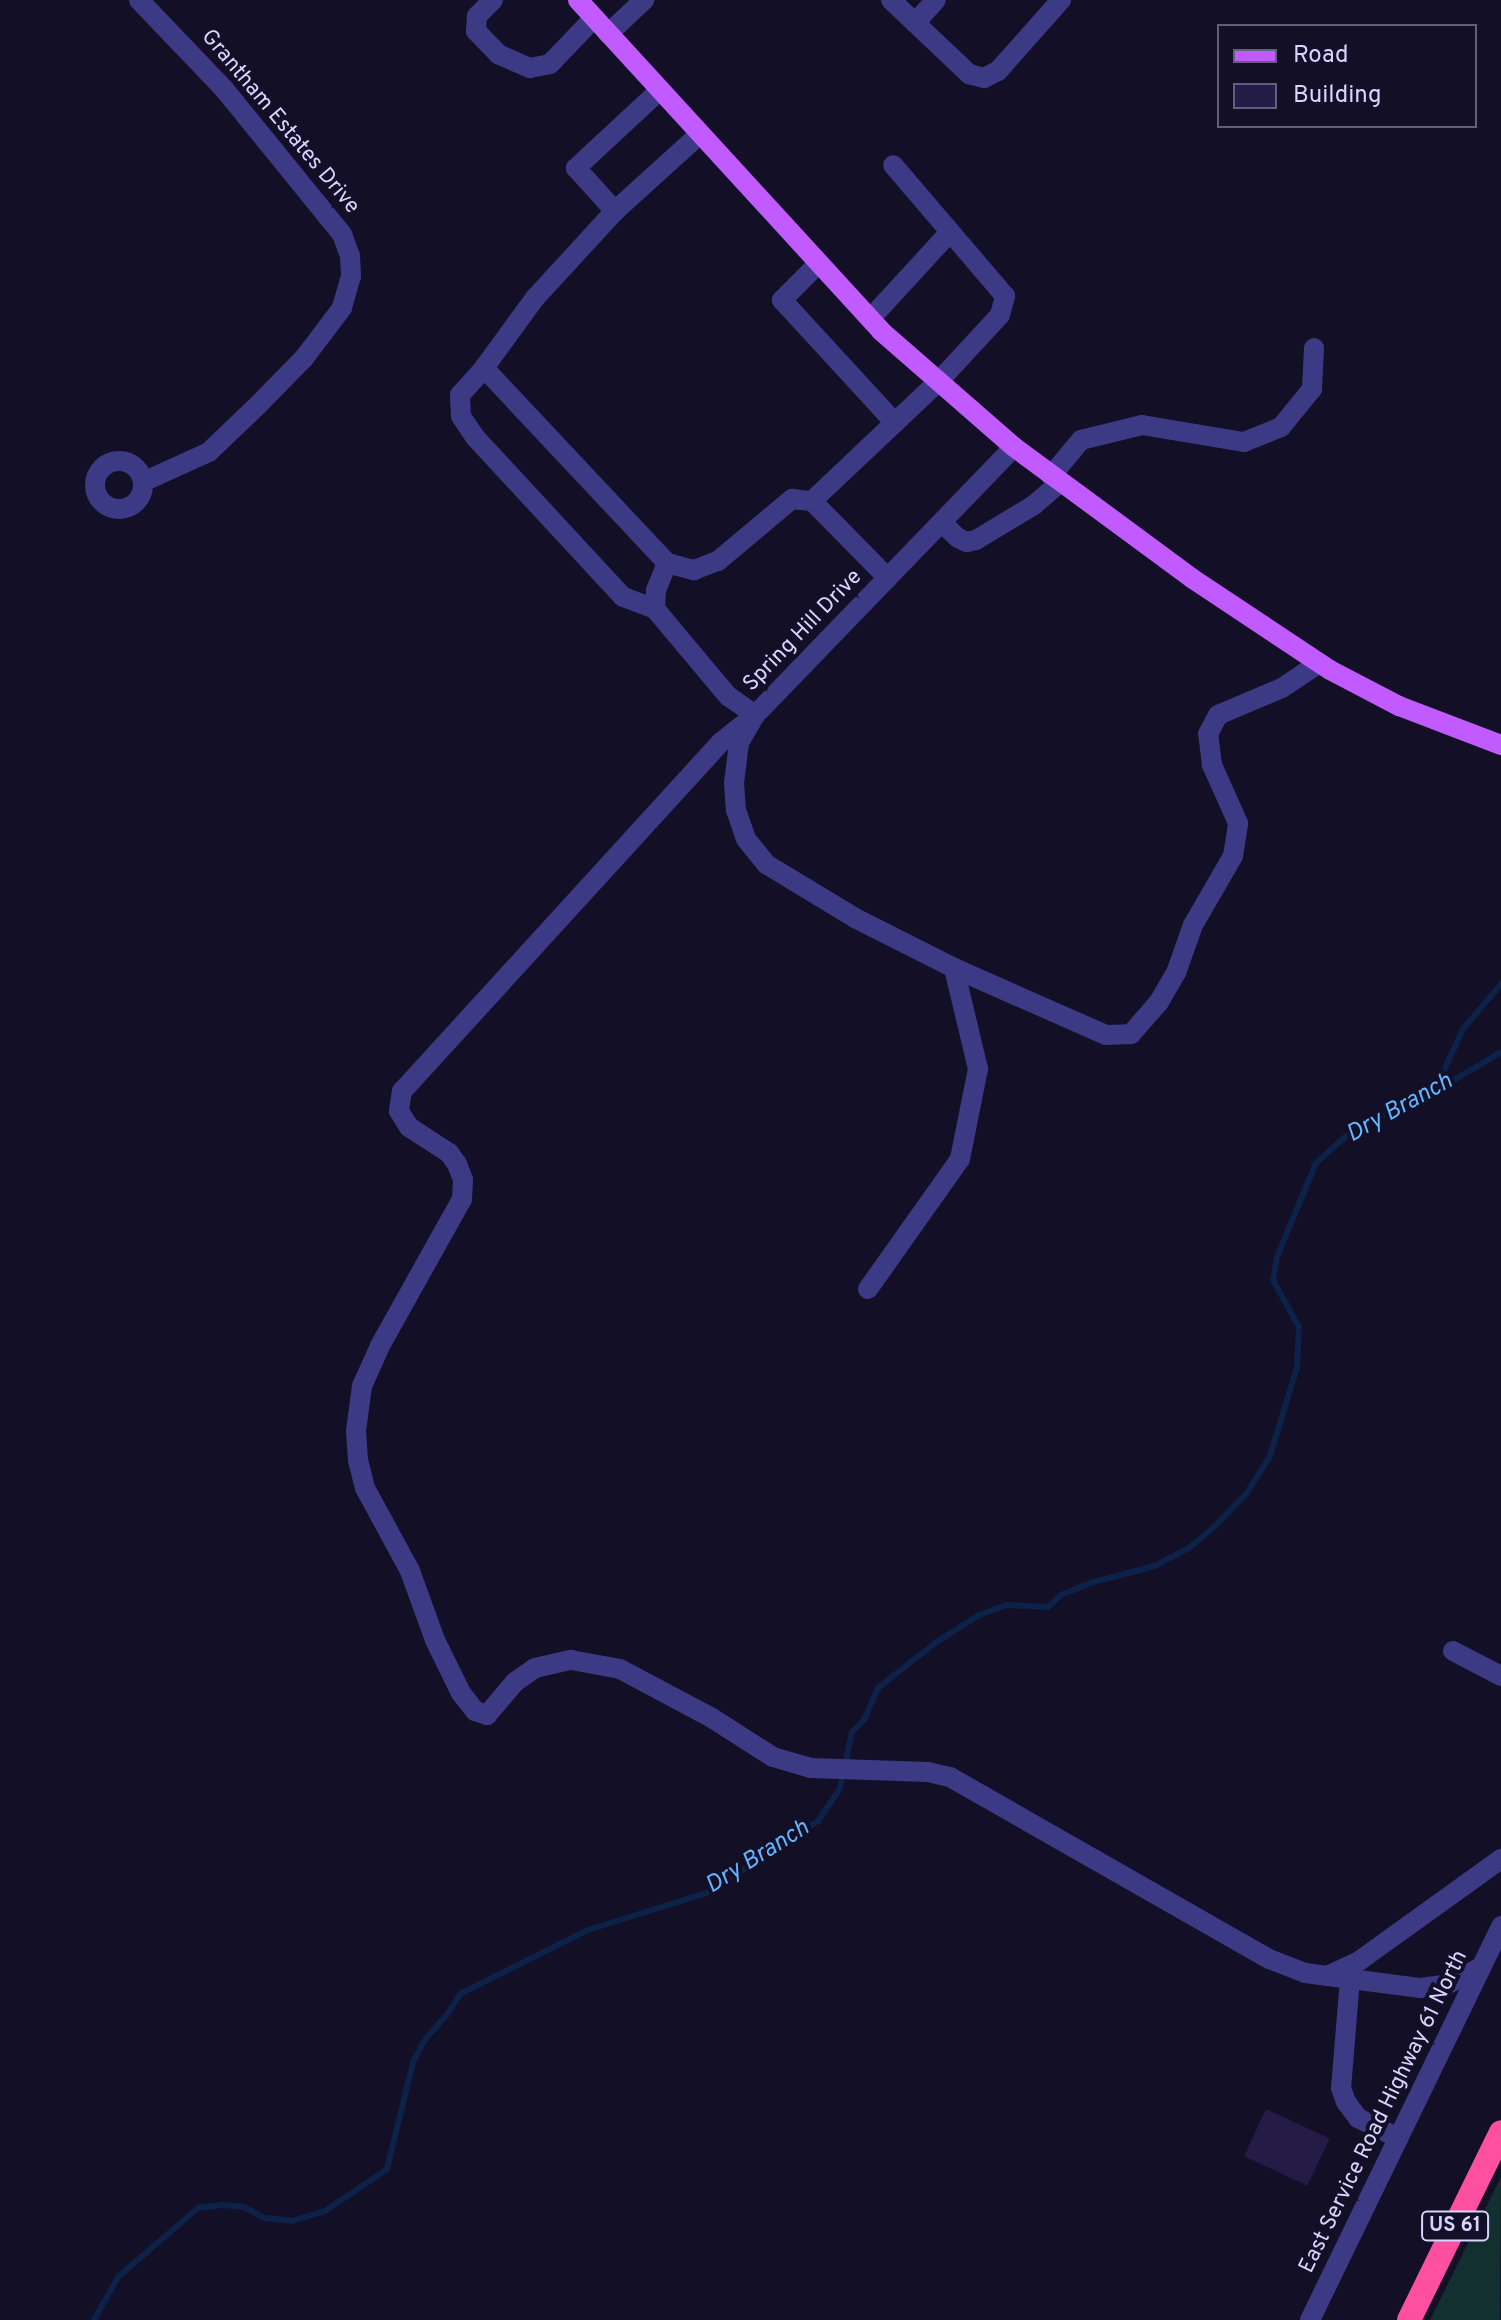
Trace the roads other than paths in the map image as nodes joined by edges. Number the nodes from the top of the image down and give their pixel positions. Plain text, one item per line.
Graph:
1 (139, 0) edge
2 (493, 0) edge
3 (578, 0) edge
4 (644, 0) edge
5 (891, 0) edge
6 (936, 0) edge
7 (1061, 0) edge
8 (594, 18) junction
9 (915, 23) junction
10 (608, 34) junction
11 (660, 90) junction
12 (700, 134) junction
13 (893, 165) dead end
14 (615, 211) junction
15 (950, 232) junction
16 (818, 264) junction
17 (870, 319) junction
18 (1314, 348) dead end
19 (484, 368) junction
20 (938, 382) junction
21 (895, 423) junction
22 (1014, 447) junction
23 (1055, 479) junction
24 (143, 482) dead end
25 (812, 501) junction
26 (942, 523) junction
27 (667, 563) junction
28 (888, 578) junction
29 (655, 609) junction
30 (1319, 663) junction
31 (755, 715) junction
32 (1501, 745) edge
33 (954, 968) junction
34 (868, 1289) dead end
35 (1453, 1651) dead end
36 (1501, 1676) edge
37 (1501, 1859) edge
38 (1501, 1926) edge
39 (1481, 1967) junction
40 (1327, 1976) junction
41 (1350, 1979) junction
42 (1501, 2132) edge
43 (1398, 2138) junction
44 (1310, 2320) edge
45 (1409, 2320) edge

1 - 24 street, Grantham Estates Drive
2 - 8 street
3 - 8 main road
4 - 10 street
5 - 9 street
6 - 9 street
7 - 9 street
8 - 10 main road
10 - 11 main road
11 - 12 main road
11 - 14 street
12 - 14 street
12 - 16 main road
13 - 15 street
14 - 19 street
15 - 17 street
15 - 20 street
16 - 17 main road
16 - 21 street
17 - 20 main road
18 - 23 street
19 - 27 street
19 - 29 street
20 - 21 street
20 - 22 main road
21 - 25 street
22 - 23 main road
22 - 26 street, Spring Hill Drive
23 - 26 street
23 - 30 main road
25 - 27 street
25 - 28 street
26 - 28 street, Spring Hill Drive
27 - 29 street
28 - 31 street, Spring Hill Drive
29 - 31 street
30 - 32 main road
30 - 33 street, Spring Hill Drive
31 - 33 street, Spring Hill Drive
31 - 40 street
33 - 34 street
35 - 36 street
37 - 40 street
38 - 39 street, East Service Road Highway 61 North
39 - 41 street
39 - 43 street, East Service Road Highway 61 North
40 - 41 street
41 - 43 street
42 - 45 highway, US 61
43 - 44 street, East Service Road Highway 61 North

